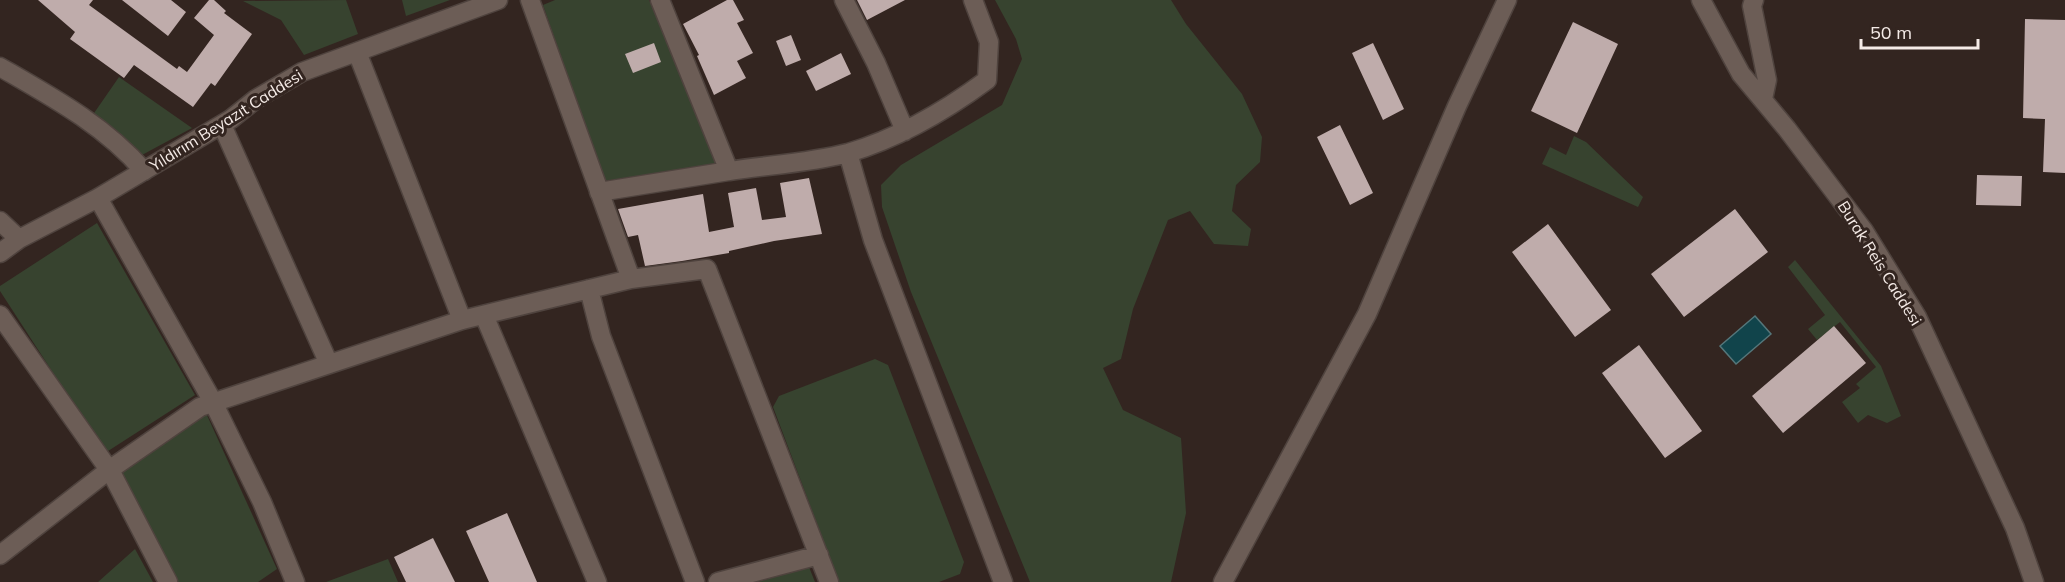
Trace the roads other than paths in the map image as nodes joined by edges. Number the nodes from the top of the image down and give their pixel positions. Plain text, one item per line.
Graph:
1 (498, 0) edge
2 (530, 0) edge
3 (660, 0) edge
4 (844, 0) edge
5 (973, 0) edge
6 (1507, 0) edge
7 (1701, 0) edge
8 (1754, 0) edge
9 (357, 52) junction
10 (0, 67) edge
11 (1763, 99) junction
12 (222, 125) junction
13 (904, 131) junction
14 (848, 153) junction
15 (144, 171) junction
16 (729, 171) junction
17 (599, 192) junction
18 (98, 198) junction
19 (0, 221) edge
20 (19, 239) junction
21 (0, 253) edge
22 (631, 279) junction
23 (589, 289) junction
24 (0, 315) edge
25 (484, 315) junction
26 (462, 320) junction
27 (329, 364) junction
28 (213, 402) junction
29 (109, 470) junction
30 (0, 555) edge
31 (819, 555) junction
32 (168, 582) edge
33 (295, 582) edge
34 (597, 582) edge
35 (695, 582) edge
36 (718, 582) edge
37 (829, 582) edge
38 (1003, 582) edge
39 (1223, 582) edge
40 (2034, 582) edge

1 - 9 street, Yıldırım Beyazıt Caddesi
2 - 17 street
3 - 16 street
4 - 13 street
5 - 13 street
6 - 39 street
7 - 11 street, Burak Reis Caddesi
8 - 11 street
9 - 12 street, Yıldırım Beyazıt Caddesi
9 - 26 street
10 - 15 street
11 - 40 street, Burak Reis Caddesi
12 - 15 street, Yıldırım Beyazıt Caddesi
12 - 27 street
13 - 14 street
14 - 16 street
14 - 38 street
15 - 18 street, Yıldırım Beyazıt Caddesi
16 - 17 street
17 - 22 street
18 - 20 street, Yıldırım Beyazıt Caddesi
18 - 28 street
19 - 20 street
20 - 21 street, Yıldırım Beyazıt Caddesi
22 - 23 street
22 - 31 street
23 - 25 street
23 - 35 street
24 - 29 street
25 - 26 street
25 - 34 street
26 - 27 street
27 - 28 street
28 - 29 street
28 - 33 street
29 - 30 street
29 - 32 street
31 - 36 street
31 - 37 street

